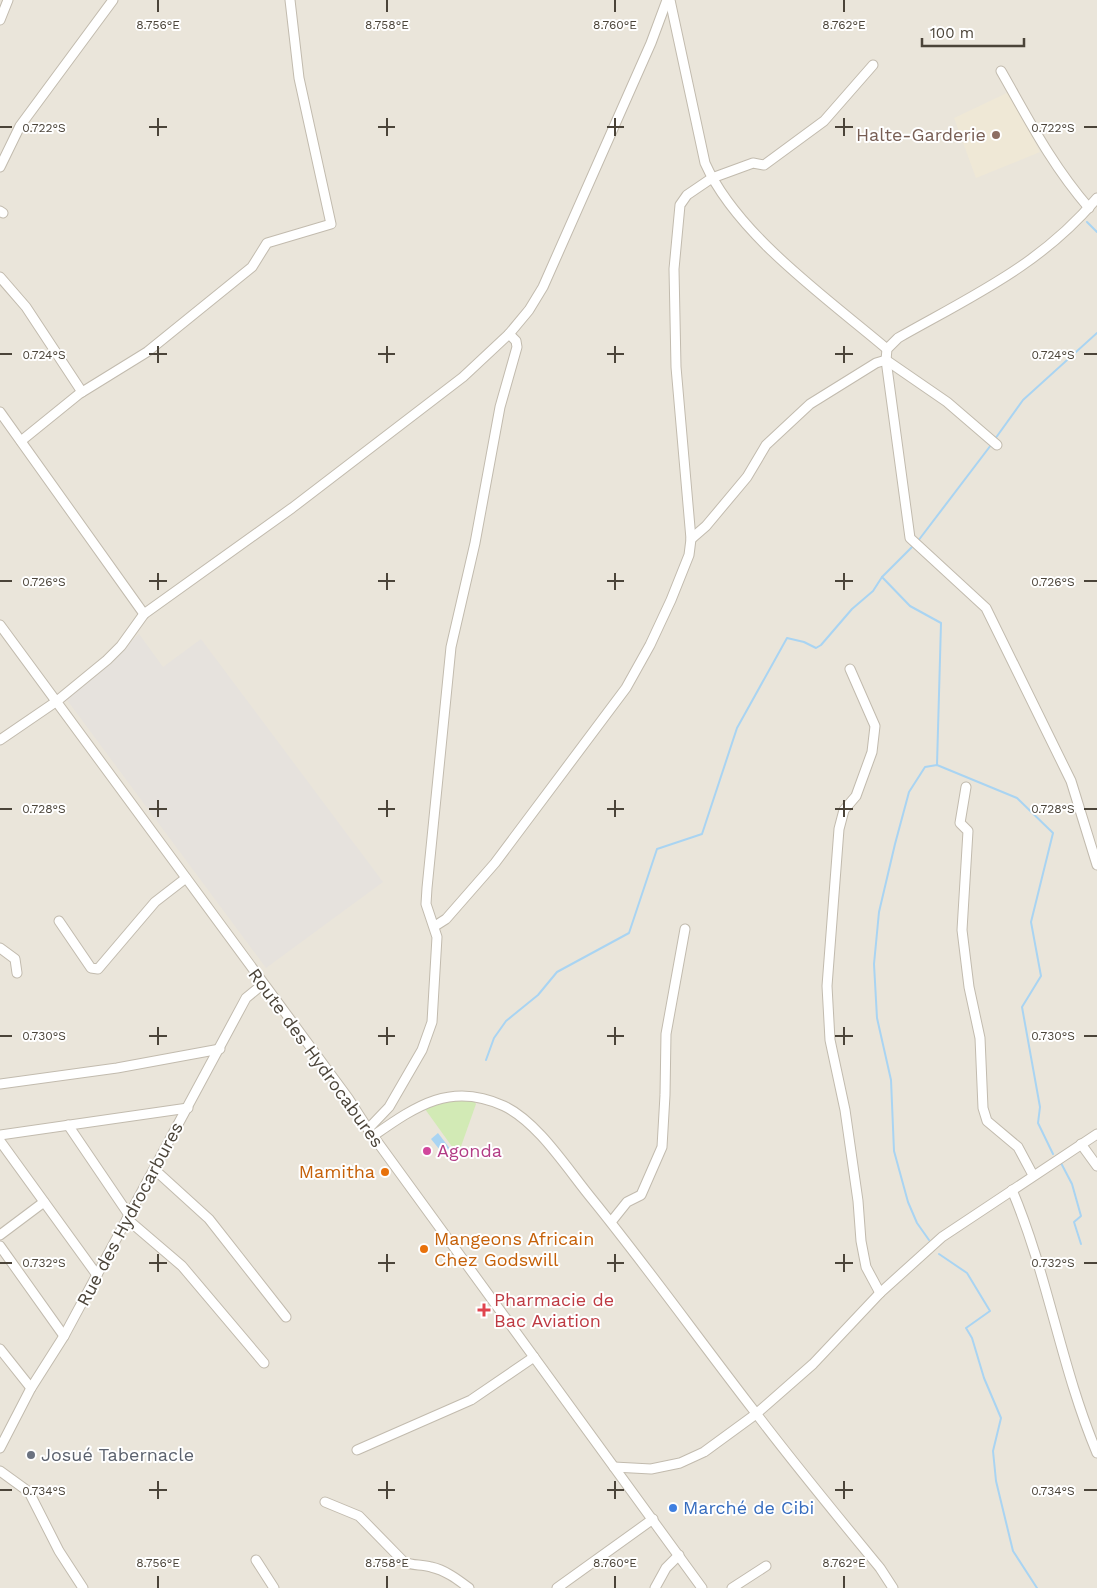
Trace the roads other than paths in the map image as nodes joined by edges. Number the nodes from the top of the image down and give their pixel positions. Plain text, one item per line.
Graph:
1 (8, 0) edge
2 (113, 0) edge
3 (290, 0) edge
4 (668, 0) edge
5 (0, 20) edge
6 (873, 65) dead end
7 (1001, 71) dead end
8 (0, 167) edge
9 (712, 178) junction
10 (1097, 198) edge
11 (1089, 208) junction
12 (0, 277) edge
13 (509, 334) junction
14 (887, 349) junction
15 (886, 360) junction
16 (82, 392) junction
17 (0, 412) edge
18 (21, 441) junction
19 (994, 443) dead end
20 (691, 539) junction
21 (144, 614) junction
22 (0, 625) edge
23 (850, 669) dead end
24 (56, 701) junction
25 (0, 740) edge
26 (966, 787) dead end
27 (1097, 865) edge
28 (186, 878) junction
29 (59, 921) dead end
30 (435, 926) junction
31 (685, 929) dead end
32 (0, 948) edge
33 (17, 973) dead end
34 (263, 984) junction
35 (220, 1048) junction
36 (0, 1084) edge
37 (188, 1108) junction
38 (68, 1125) junction
39 (371, 1132) junction
40 (1097, 1134) edge
41 (0, 1135) edge
42 (0, 1141) edge
43 (1082, 1144) junction
44 (1097, 1166) edge
45 (154, 1169) junction
46 (1033, 1175) junction
47 (1012, 1190) junction
48 (44, 1202) junction
49 (128, 1217) junction
50 (611, 1222) junction
51 (0, 1235) edge
52 (0, 1246) edge
53 (96, 1275) junction
54 (880, 1293) junction
55 (286, 1317) dead end
56 (64, 1336) junction
57 (0, 1349) edge
58 (534, 1358) junction
59 (264, 1363) dead end
60 (31, 1388) junction
61 (756, 1414) junction
62 (0, 1448) edge
63 (357, 1450) dead end
64 (1097, 1453) edge
65 (614, 1467) junction
66 (0, 1471) edge
67 (325, 1502) dead end
68 (653, 1519) junction
69 (678, 1555) junction
70 (256, 1560) dead end
71 (766, 1566) dead end
72 (83, 1588) edge
73 (274, 1588) edge
74 (469, 1588) edge
75 (557, 1588) edge
76 (655, 1588) edge
77 (702, 1588) edge
78 (732, 1588) edge
79 (892, 1588) edge

1 - 5 street
2 - 8 street
3 - 16 street
4 - 9 street
4 - 13 street
6 - 9 street
7 - 11 street
9 - 14 street
9 - 20 street
10 - 11 street
11 - 14 street
12 - 16 street
13 - 21 street
13 - 30 street
14 - 15 street
15 - 19 street
15 - 20 street
15 - 27 street
16 - 18 street
17 - 18 street
18 - 21 street
20 - 30 street
21 - 24 street
22 - 24 street, Route des Hydrocabures
23 - 54 street
24 - 25 street
24 - 28 street, Route des Hydrocabures
26 - 46 street
28 - 29 street
28 - 34 street, Route des Hydrocabures
30 - 39 street
31 - 50 street
32 - 33 street
34 - 35 street, Rue des Hydrocarbures
34 - 39 street, Route des Hydrocabures
35 - 36 street
35 - 37 street, Rue des Hydrocarbures
37 - 38 street
37 - 45 street, Rue des Hydrocarbures
38 - 41 street
38 - 49 street
39 - 50 street
39 - 58 street, Route des Hydrocabures
40 - 43 street
42 - 48 street
43 - 44 street
43 - 46 street
45 - 49 street, Rue des Hydrocarbures
45 - 55 street
46 - 47 street
47 - 54 street
47 - 64 street
48 - 51 street
48 - 53 street
49 - 53 street, Rue des Hydrocarbures
49 - 59 street
50 - 61 street
52 - 56 street
53 - 56 street, Rue des Hydrocarbures
54 - 61 street
56 - 60 street, Rue des Hydrocarbures
57 - 60 street
58 - 63 street
58 - 65 street, Route des Hydrocabures
60 - 62 street, Rue des Hydrocarbures
61 - 65 street
61 - 79 street
65 - 68 street, Route des Hydrocabures
66 - 72 street
67 - 74 street
68 - 69 street, Route des Hydrocabures
68 - 75 street
69 - 76 street
69 - 77 street, Route des Hydrocabures
70 - 73 street
71 - 78 street

